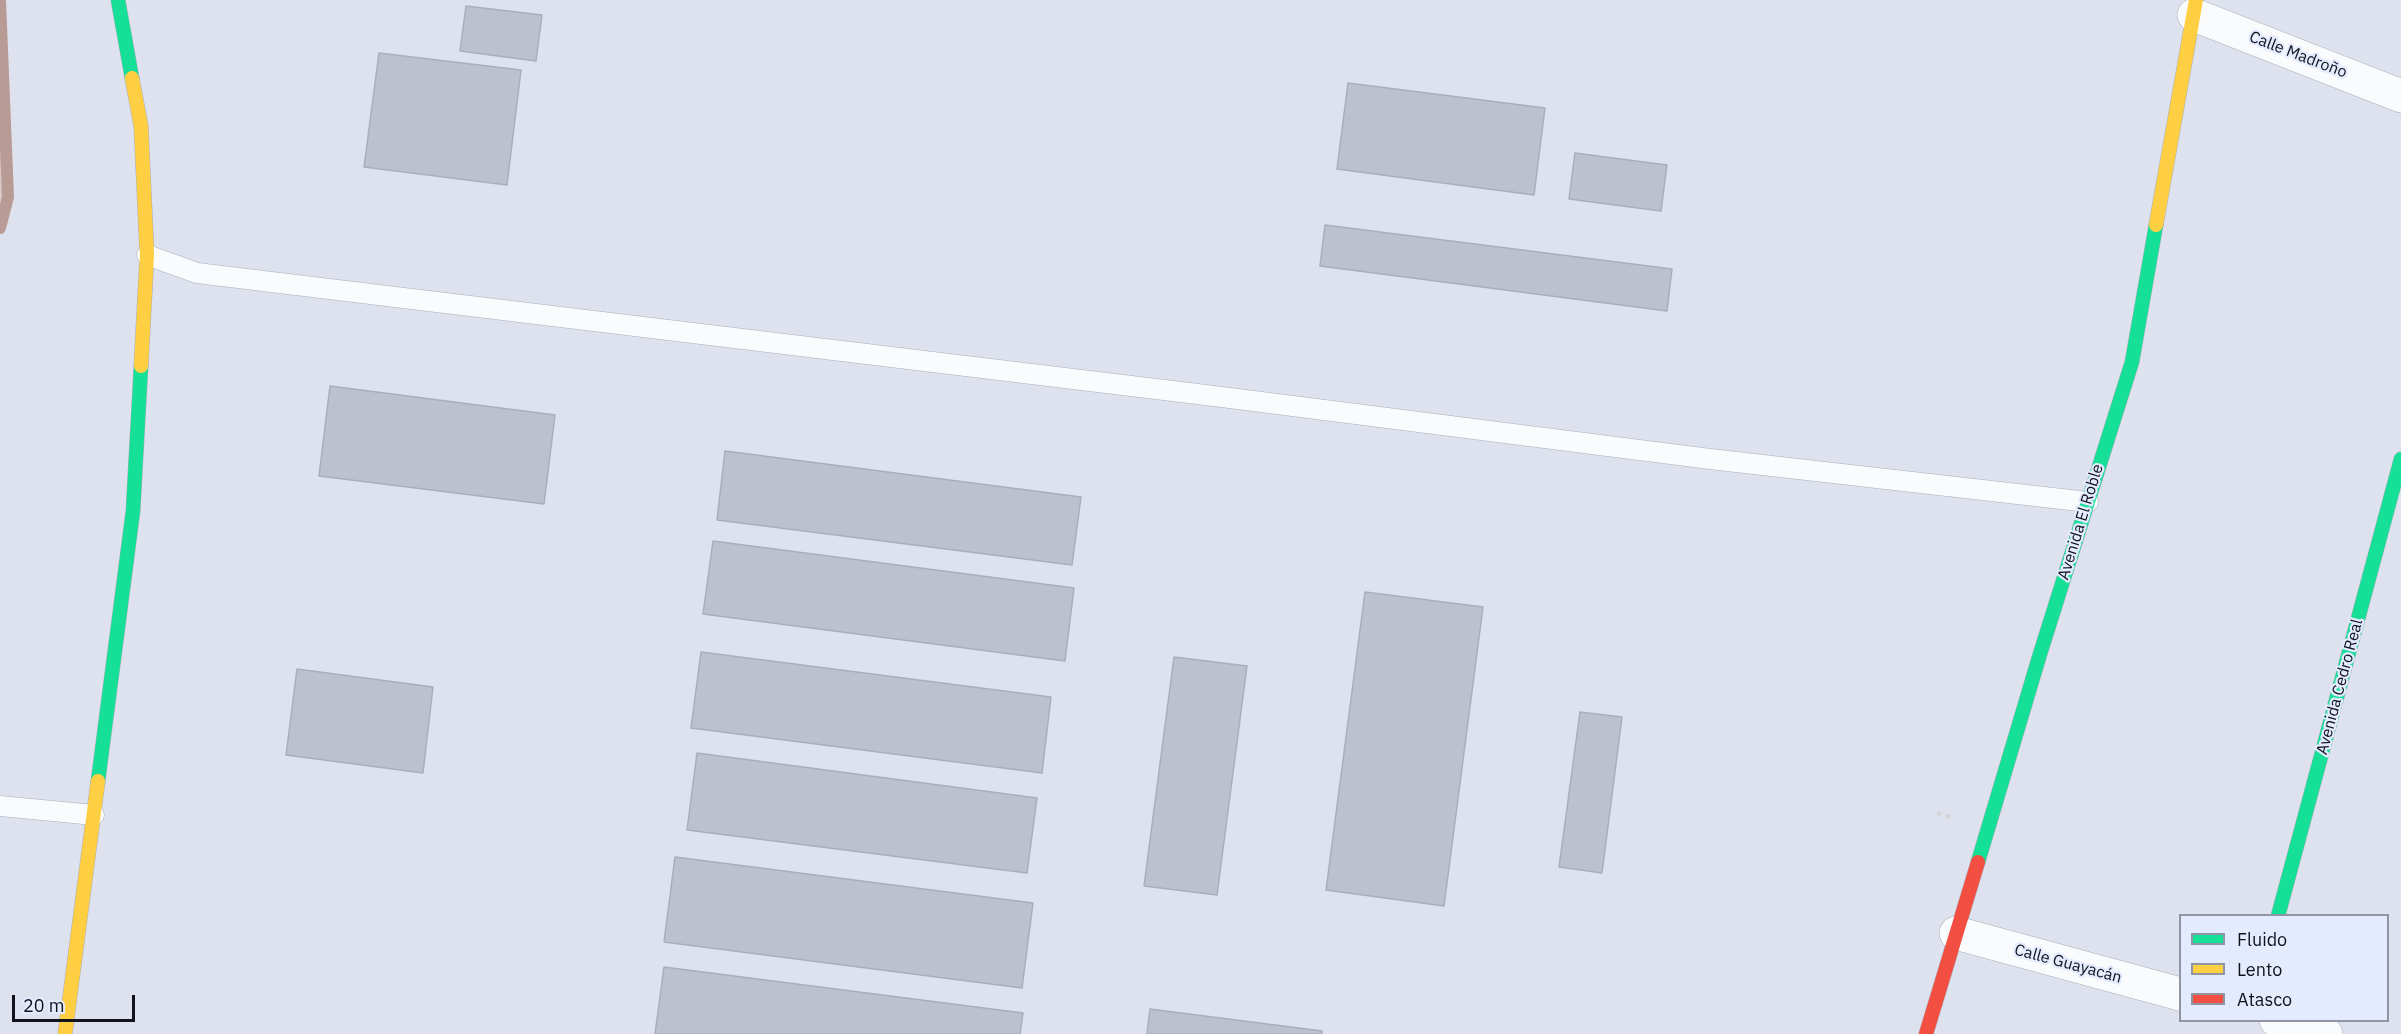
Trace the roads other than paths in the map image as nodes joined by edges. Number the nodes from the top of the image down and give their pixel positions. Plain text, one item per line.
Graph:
1 (118, 0) edge
2 (2195, 8) edge
3 (2401, 96) edge
4 (147, 255) junction
5 (2401, 459) edge
6 (2088, 502) junction
7 (0, 806) edge
8 (94, 815) junction
9 (2278, 914) edge
10 (1956, 933) junction
11 (2179, 993) edge
12 (2283, 1022) edge
13 (65, 1034) edge
14 (1926, 1034) edge
15 (2326, 1034) edge

1 - 4 street
2 - 3 street, Calle Madroño
2 - 6 street, Avenida El Roble
4 - 6 lane
4 - 8 street
5 - 9 street, Avenida Cedro Real
6 - 10 street, Avenida El Roble
7 - 8 lane
8 - 13 street
10 - 11 street, Calle Guayacán
10 - 14 street, Avenida El Roble
12 - 15 street

